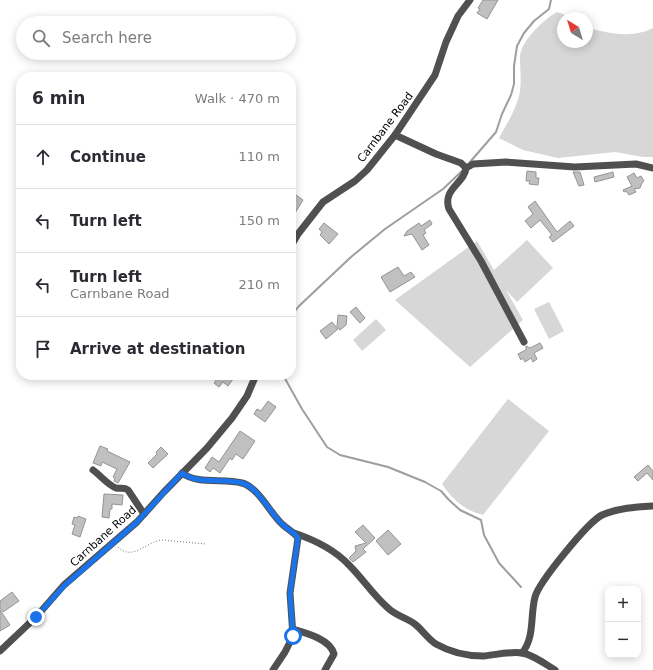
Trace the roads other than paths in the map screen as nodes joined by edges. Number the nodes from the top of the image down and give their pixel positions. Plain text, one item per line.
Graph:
1 (470, 0) edge
2 (395, 135) junction
3 (466, 167) junction
4 (653, 168) edge
5 (296, 237) edge
6 (524, 342) dead end
7 (254, 380) edge
8 (94, 470) dead end
9 (182, 473) junction
10 (653, 506) edge
11 (144, 514) junction
12 (294, 533) junction
13 (292, 629) junction
14 (0, 651) edge
15 (522, 653) junction
16 (273, 670) edge
17 (326, 670) edge
18 (555, 670) edge

1 - 2 street, Carnbane Road
2 - 3 street
2 - 5 street, Carnbane Road
3 - 4 street
3 - 6 street
7 - 9 street, Carnbane Road
8 - 11 street
9 - 11 street, Carnbane Road
9 - 12 street
10 - 15 street
11 - 14 street, Carnbane Road
12 - 13 street
12 - 15 street
13 - 16 street
13 - 17 street
15 - 18 street

